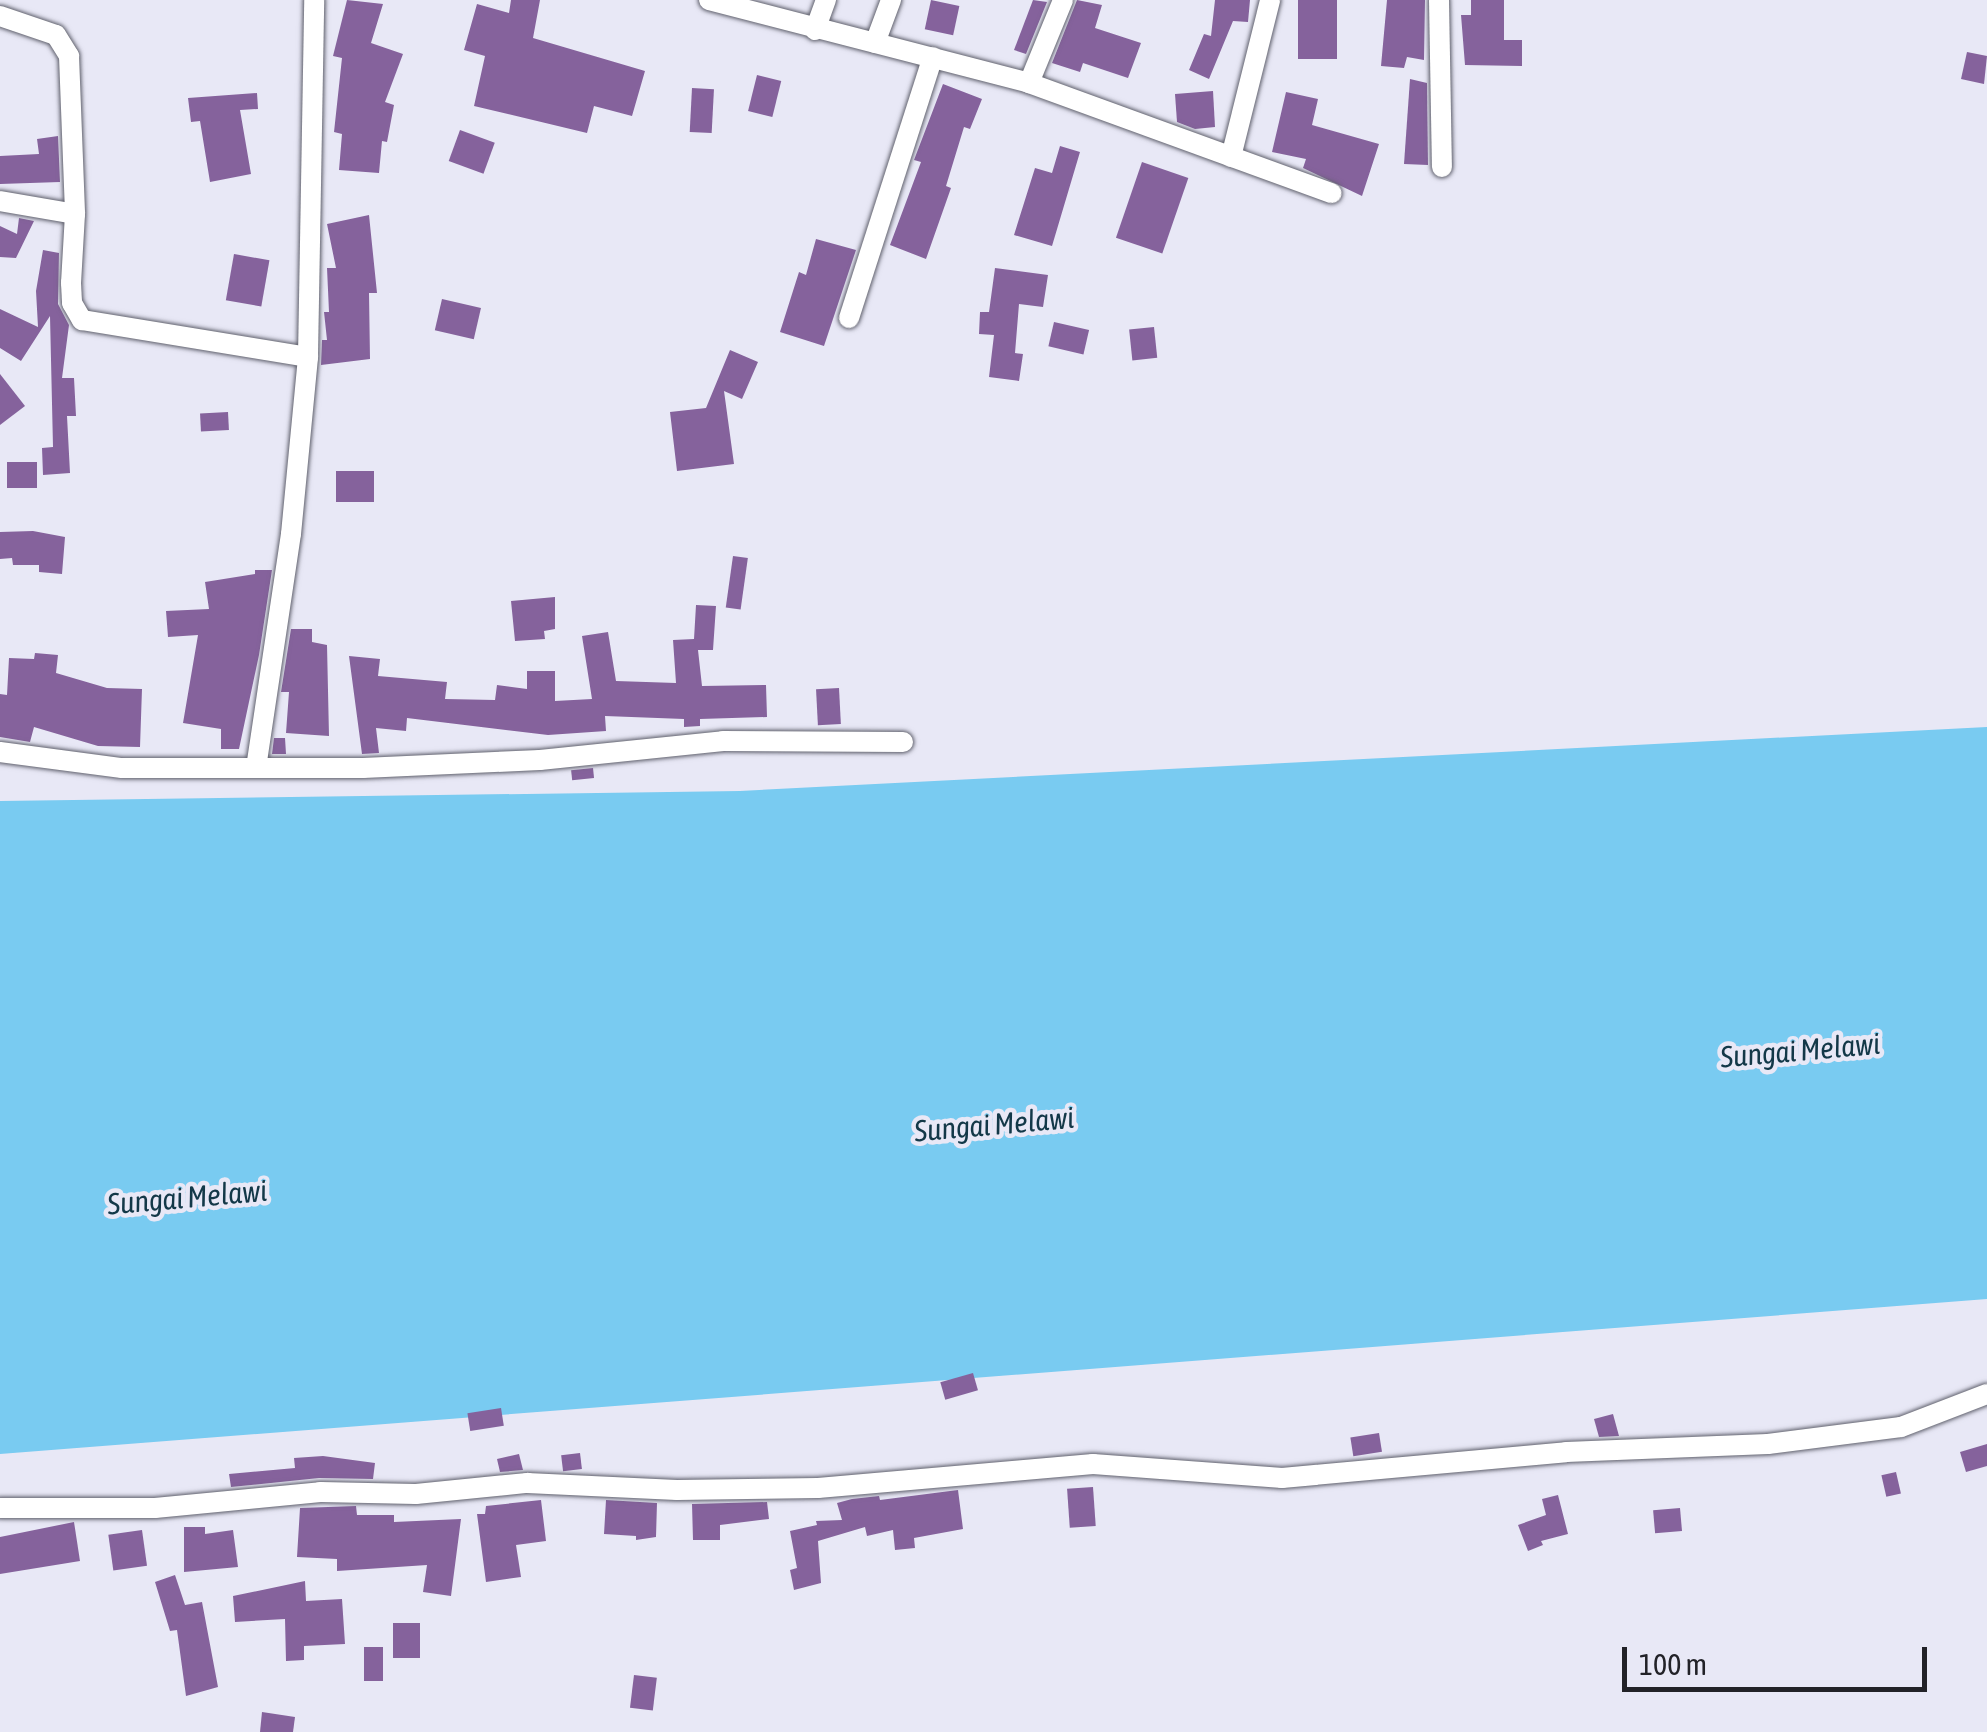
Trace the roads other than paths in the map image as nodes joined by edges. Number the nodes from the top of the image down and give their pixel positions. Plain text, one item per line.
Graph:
1 (314, 0) edge
2 (709, 0) edge
3 (826, 0) edge
4 (891, 0) edge
5 (1062, 0) edge
6 (1270, 0) edge
7 (1439, 0) edge
8 (0, 16) edge
9 (815, 30) junction
10 (875, 44) junction
11 (933, 57) junction
12 (1029, 83) junction
13 (1231, 158) junction
14 (1442, 167) dead end
15 (1332, 193) dead end
16 (0, 201) edge
17 (75, 214) junction
18 (849, 318) dead end
19 (308, 357) junction
20 (903, 742) dead end
21 (0, 752) edge
22 (256, 768) junction
23 (1987, 1394) edge
24 (0, 1508) edge

1 - 19 street
2 - 9 street
3 - 9 street
4 - 10 street
5 - 12 street
6 - 13 street
7 - 14 street
8 - 17 street
9 - 10 street
10 - 11 street
11 - 12 street
11 - 18 street
12 - 13 street
13 - 15 street
16 - 17 street
17 - 19 street
19 - 22 street
20 - 22 street
21 - 22 street
23 - 24 street

